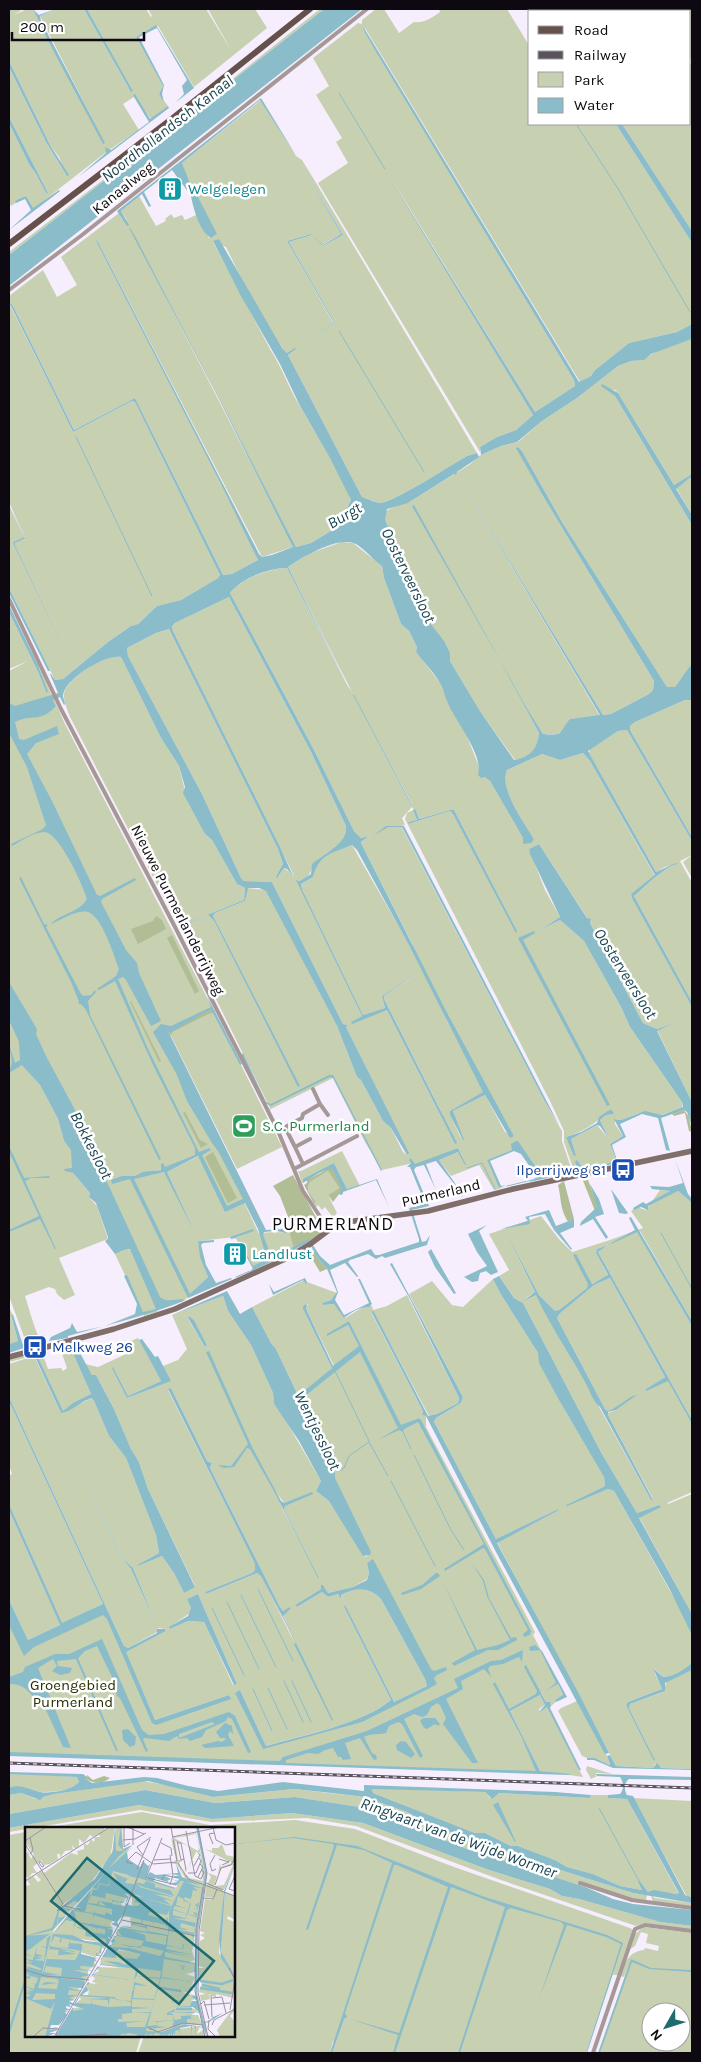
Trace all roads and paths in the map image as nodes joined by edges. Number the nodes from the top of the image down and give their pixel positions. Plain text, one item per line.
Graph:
1 (310, 9) edge
2 (367, 9) edge
3 (9, 244) edge
4 (9, 290) edge
5 (9, 599) edge
6 (313, 1089) dead end
7 (320, 1104) junction
8 (328, 1115) dead end
9 (285, 1127) junction
10 (278, 1131) junction
11 (357, 1136) dead end
12 (310, 1139) dead end
13 (295, 1147) junction
14 (692, 1151) edge
15 (303, 1164) junction
16 (294, 1169) junction
17 (329, 1230) junction
18 (9, 1357) edge
19 (580, 1883) dead end
20 (692, 1908) edge
21 (692, 1931) edge
22 (593, 2053) edge

1 - 3 main road
2 - 4 street, Kanaalweg
5 - 10 street, Nieuwe Purmerlanderrijweg
6 - 7 street
7 - 8 street
7 - 9 street
9 - 10 street
9 - 13 street
10 - 16 street, Nieuwe Purmerlanderrijweg
11 - 15 street
12 - 13 street
13 - 15 street
14 - 17 street, Purmerland
15 - 16 street
16 - 17 street, Nieuwe Purmerlanderrijweg
17 - 18 street, Purmerland
19 - 20 street
21 - 22 street

